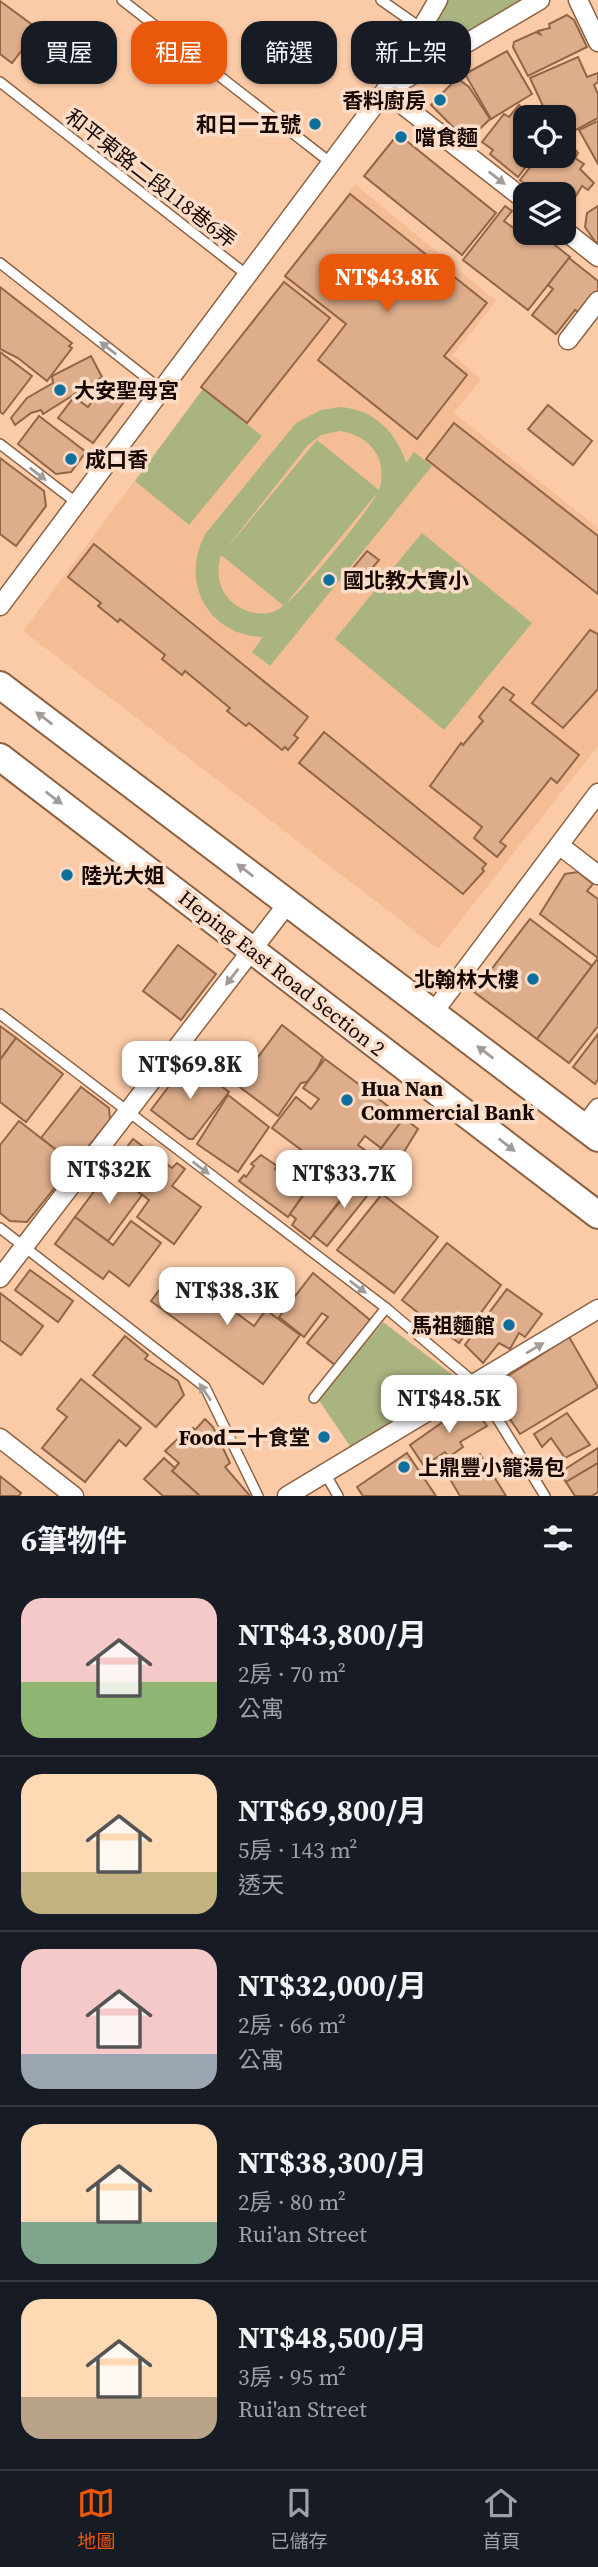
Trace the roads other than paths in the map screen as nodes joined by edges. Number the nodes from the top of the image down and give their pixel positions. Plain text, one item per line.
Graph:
1 (122, 0) edge
2 (381, 0) edge
3 (438, 0) edge
4 (540, 0) edge
5 (578, 0) edge
6 (411, 21) edge
7 (425, 21) edge
8 (598, 42) edge
9 (0, 82) edge
10 (389, 84) edge
11 (385, 91) junction
12 (331, 163) junction
13 (513, 191) edge
14 (576, 240) edge
15 (598, 257) edge
16 (0, 263) edge
17 (247, 275) junction
18 (598, 301) edge
19 (568, 340) dead end
20 (162, 390) junction
21 (0, 444) edge
22 (77, 503) junction
23 (0, 606) edge
24 (0, 685) edge
25 (0, 757) edge
26 (598, 793) edge
27 (559, 845) junction
28 (598, 875) edge
29 (288, 903) junction
30 (252, 950) junction
31 (433, 1013) junction
32 (0, 1014) edge
33 (127, 1112) junction
34 (593, 1124) edge
35 (598, 1215) edge
36 (0, 1228) edge
37 (24, 1246) junction
38 (0, 1278) edge
39 (386, 1308) junction
40 (598, 1309) edge
41 (476, 1384) junction
42 (314, 1398) dead end
43 (0, 1438) edge
44 (326, 1475) junction
45 (74, 1496) edge
46 (258, 1496) edge
47 (287, 1496) edge
48 (338, 1496) edge
49 (545, 1496) edge

1 - 12 lane
2 - 6 lane
3 - 7 street
4 - 11 street
5 - 8 street
9 - 17 lane, 和平東路二段118巷6弄
10 - 11 street
11 - 12 street
11 -> 13 street
12 - 17 street
14 - 15 street
20 -> 16 lane
17 - 20 street
18 - 19 street
20 - 22 street
21 -> 22 lane
22 - 23 street
29 -> 24 main road
25 -> 30 main road, Heping East Road Section 2
26 - 27 street
27 - 28 street
27 - 31 street
29 - 30 street
29 - 31 main road
30 -> 33 street
30 -> 35 main road, Heping East Road Section 2
34 -> 31 main road
32 - 33 lane
33 - 37 street
33 -> 39 lane
36 - 37 lane
37 - 38 street
46 -> 37 lane
39 - 41 lane
39 - 42 lane
41 -> 40 street
41 - 44 street
41 - 49 lane
43 - 45 street
44 - 47 street
44 - 48 lane

